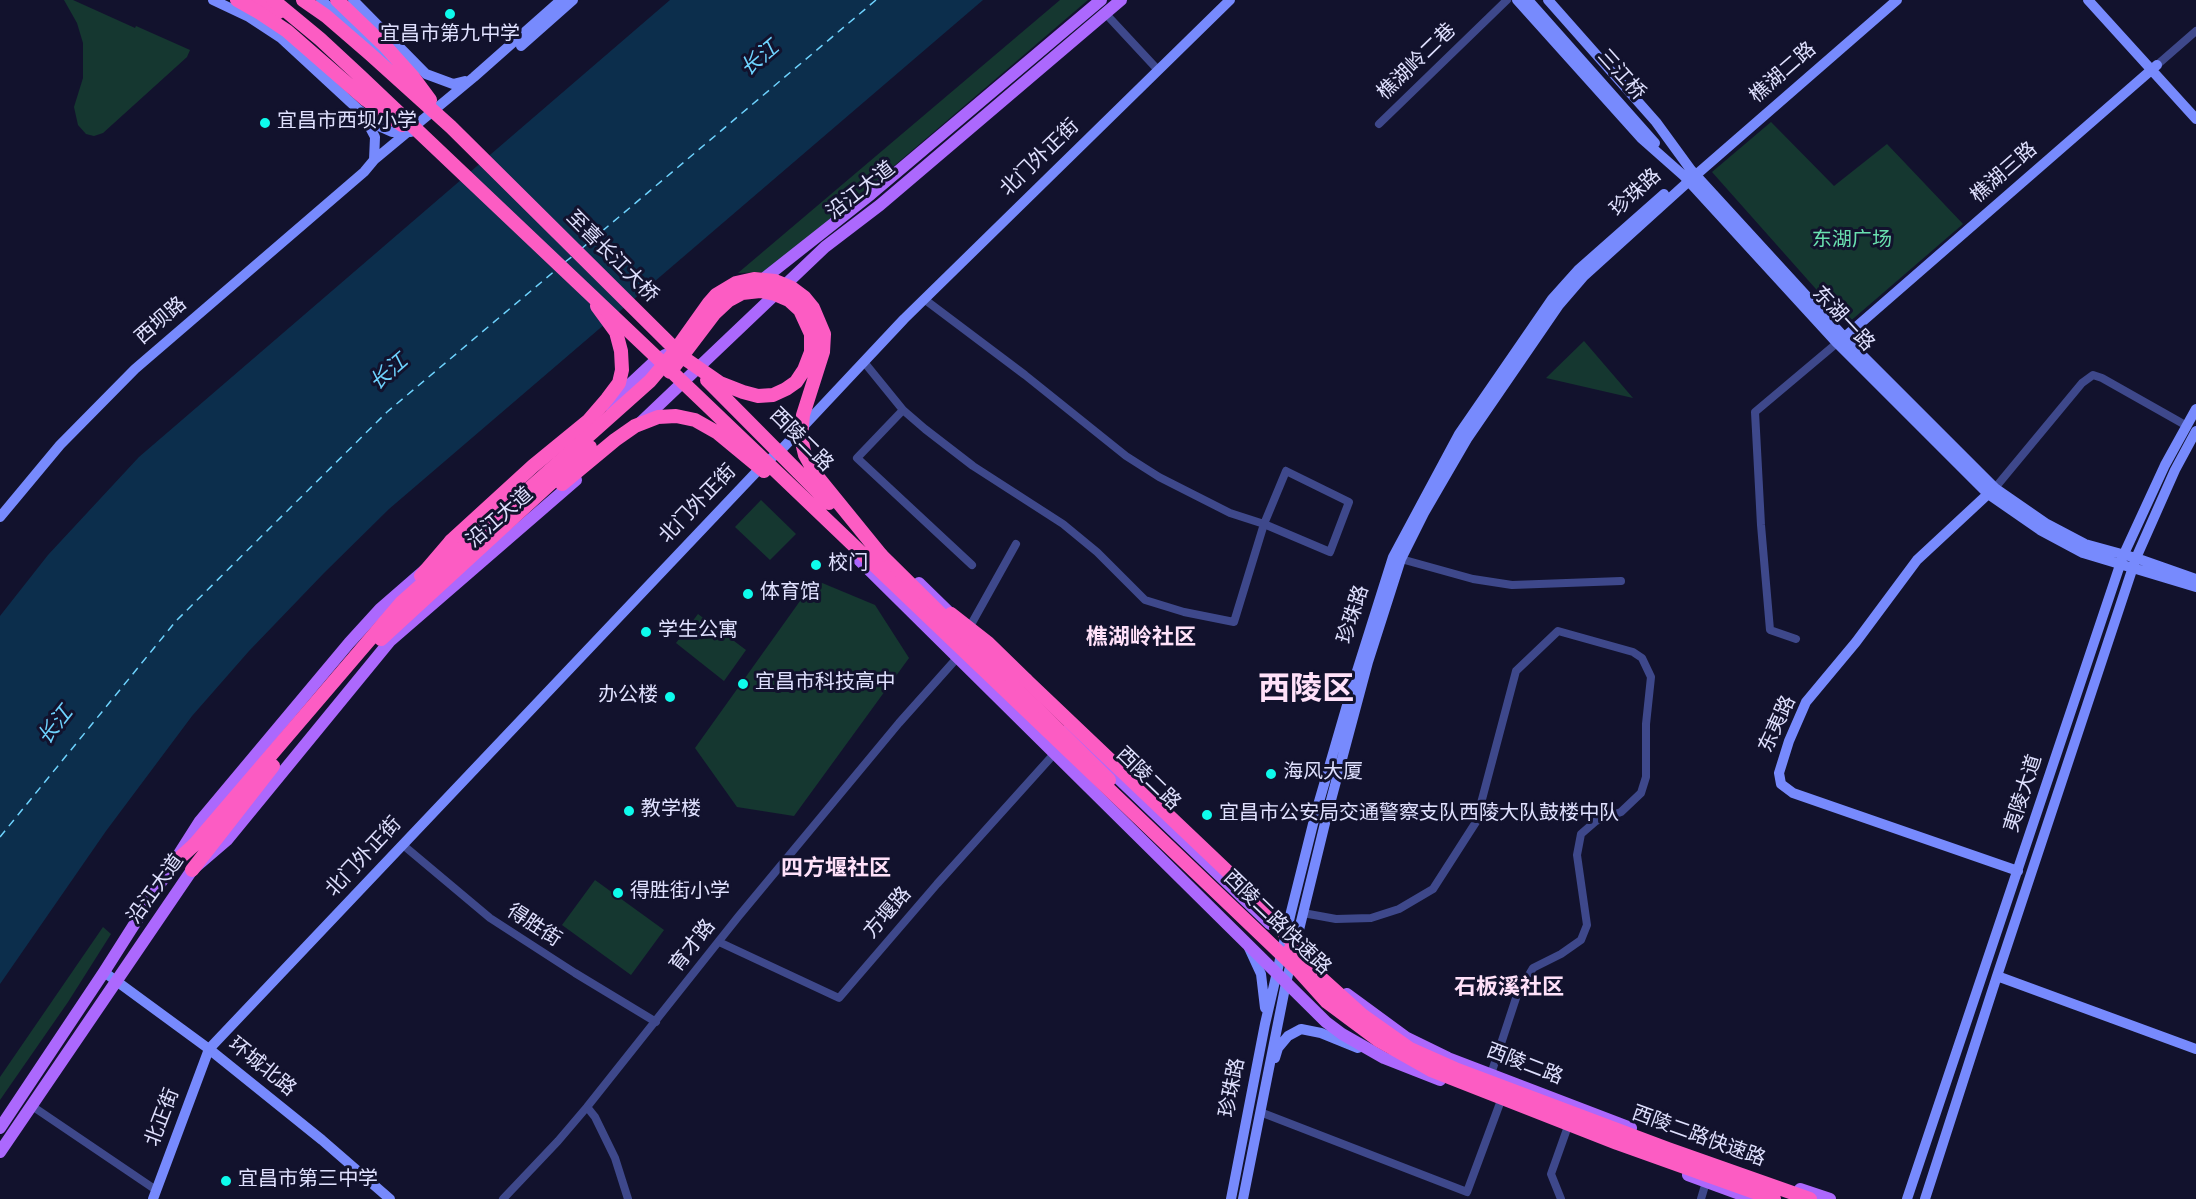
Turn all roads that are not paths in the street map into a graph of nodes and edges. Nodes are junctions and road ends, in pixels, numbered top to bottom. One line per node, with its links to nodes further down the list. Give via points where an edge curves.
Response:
1 (213, 0): 31 (main road, via 249,16 281,38)
2 (237, 0): 36 (highway, bridge, via 287,31 365,99)
3 (256, 0): 22 (highway, 至喜长江大桥)
4 (303, 0): 34 (highway, 至喜长江大桥, bridge)
5 (321, 0): 29 (main road)
6 (337, 0): 34 (highway, bridge, via 406,70)
7 (353, 0): 27 (main road)
8 (561, 0): 28 (main road, 西坝路)
9 (573, 0): 29 (main road, 西坝路)
10 (1101, 0): 43 (main road, 沿江大道)
11 (1120, 0): 23 (main road, 沿江大道)
12 (1230, 0): 26 (main road, 北门外正街)
13 (1507, 0): 33 (street, 樵湖岭二巷)
14 (1517, 0): 39 (main road, via 1641,138)
15 (1528, 0): 39 (main road, 三江桥)
16 (1540, 0): 39 (main road, 三江桥)
17 (1548, 0): 39 (main road, via 1656,122)
18 (1886, 0): 39 (main road, 樵湖二路)
19 (1897, 0): 39 (main road, 樵湖二路)
20 (2088, 0): 25 (main road)
21 (2096, 0): 25 (main road)
22 (276, 6): 35 (main road); 36 (highway, 至喜长江大桥, bridge, via 320,39)
23 (1105, 14): 26 (street); 46 (main road, 沿江大道, via 825,247)
24 (2196, 31): 25 (street, 樵湖三路)
25 (2155, 67): 30 (main road); 32 (main road); 42 (main road, 樵湖三路)
26 (1158, 70): 41 (main road, 北门外正街)
27 (426, 74): 28 (main road, via 453,84); 29 (main road)
28 (474, 77): 29 (main road, 西坝路)
29 (446, 105): 35 (main road, 西坝路)
30 (2196, 110)
31 (361, 115): 35 (main road, via 392,132); 37 (main road, via 375,137)
32 (2196, 119)
33 (1379, 124)
34 (452, 128): 43 (highway, 至喜长江大桥, bridge)
35 (414, 130): 37 (main road, 西坝路); 38 (main road, 西坝路)
36 (434, 146): 40 (highway, 至喜长江大桥, bridge)
37 (374, 160): 38 (main road, 西坝路)
38 (364, 172): 54 (main road, 西坝路, via 135,369 60,445)
39 (1690, 175): 42 (main road); 59 (main road, 珍珠路, via 1559,305 1467,438); 78 (main road, 珍珠路, via 1578,270 1552,299 1459,434 1416,510 1392,557 1360,658 1317,812)
40 (586, 292): 56 (highway, 至喜长江大桥, bridge); 66 (highway, bridge, via 616,332 621,351 619,383 588,421 451,541)
41 (924, 299): 45 (main road, 北门外正街); 55 (street, via 1126,456 1230,513)
42 (1841, 340): 53 (main road); 69 (street, via 1755,412 1770,630)
43 (680, 353): 44 (main road, 沿江大道); 46 (main road, 西陵二路); 58 (highway, 至喜长江大桥, bridge); 66 (highway, bridge, via 720,383 758,396 772,394 786,390 804,370 811,352 811,334 800,310 784,297 754,291 729,300 714,314 675,367 655,388)
44 (654, 362): 47 (main road); 73 (main road, 沿江大道, via 380,609 200,821)
45 (864, 362): 49 (street); 51 (main road, 北门外正街)
46 (700, 368): 47 (main road, 沿江大道); 51 (main road, 西陵二路)
47 (680, 386): 52 (main road); 74 (main road, 沿江大道, via 390,641 227,840)
48 (2196, 409): 50 (main road, 夷陵大道)
49 (903, 410): 55 (street, via 973,466 1063,524 1145,600 1234,622); 62 (street, via 857,458)
50 (2191, 429): 53 (street, via 2093,375 2082,383); 60 (main road, 夷陵大道, via 2165,465); 61 (main road, 夷陵大道)
51 (781, 450): 52 (main road, 北门外正街); 67 (main road, 西陵二路)
52 (763, 465): 70 (main road); 72 (main road, 北门外正街)
53 (1992, 491): 60 (main road, via 2085,544); 75 (main road, 东夷路, via 1917,560 1806,702 1779,773 1781,784 1793,793)
54 (0, 517)
55 (1264, 524): 55 (street, via 1286,471 1349,502 1330,552)
56 (842, 535): 66 (highway, bridge, via 718,433 695,420 658,417 615,440 434,597); 109 (highway, 西陵二路快速路, bridge, via 1327,1002 1378,1040 1431,1070)
57 (1016, 544): 68 (street)
58 (881, 555): 66 (highway, bridge, via 816,475 805,455 801,425 823,352 820,321 807,300 792,288 754,279 730,285 716,295 650,381); 82 (highway, 西陵二路快速路, bridge, via 1153,824)
59 (1401, 559): 64 (street, via 1473,579 1512,585); 76 (main road, 珍珠路, via 1368,662)
60 (2122, 560): 61 (main road); 75 (main road, 夷陵大道)
61 (2135, 563): 63 (main road); 65 (main road); 81 (main road, 夷陵大道)
62 (972, 565)
63 (2196, 579)
64 (1621, 581)
65 (2196, 587)
66 (404, 608): 73 (highway, bridge); 74 (highway, bridge)
67 (948, 611): 68 (highway)
68 (968, 630): 78 (main road, 西陵二路); 82 (highway, bridge, via 988,643 1249,892)
69 (1796, 639)
70 (957, 658): 71 (main road); 77 (street, 育才路)
71 (1054, 754): 77 (street, 方堰路, via 839,998); 79 (main road)
72 (403, 845): 85 (street, 得胜街, via 490,918); 87 (main road, 北门外正街)
73 (174, 863): 80 (main road, 沿江大道)
74 (192, 870): 84 (main road, 沿江大道)
75 (2018, 871): 112 (main road, 夷陵大道)
76 (1303, 913): 78 (main road, 珍珠路); 90 (street, via 1336,919 1371,918 1399,909 1433,889 1476,822 1516,671 1557,631 1642,658 1651,677 1646,777 1641,793 1621,812 1596,821 1581,834 1577,855 1587,925 1581,940 1533,968 1517,995)
77 (719, 942): 85 (street, 育才路)
78 (1290, 943): 83 (main road, 珍珠路); 90 (main road, 西陵二路, via 1344,992 1407,1038)
79 (1248, 945): 83 (main road); 86 (main road, via 1261,974)
80 (104, 972): 84 (main road, 环城北路); 96 (main road, 沿江大道)
81 (1997, 976): 88 (main road); 113 (main road, 夷陵大道)
82 (1320, 978): 110 (highway, 西陵二路快速路, bridge, via 1384,1032 1437,1061)
83 (1281, 979): 86 (main road, 珍珠路); 89 (main road, via 1326,1022); 91 (main road, 珍珠路)
84 (116, 981): 87 (main road, 环城北路); 93 (main road, 沿江大道)
85 (656, 1022): 94 (street, 育才路)
86 (1265, 1024): 104 (main road, 珍珠路)
87 (209, 1049): 100 (main road, 北正街); 101 (main road, 环城北路)
88 (2196, 1049)
89 (1384, 1058): 91 (main road, via 1301,1029 1278,1048); 92 (main road)
90 (1491, 1074): 111 (main road, 西陵二路, via 1713,1160)
91 (1264, 1089): 95 (main road, 珍珠路)
92 (1500, 1103): 95 (street, via 1467,1192); 97 (main road)
93 (32, 1106): 98 (main road, 沿江大道); 100 (street)
94 (587, 1107): 102 (street, 育才路); 103 (street, via 615,1158)
95 (1260, 1112): 105 (main road, 珍珠路)
96 (0, 1128)
97 (1568, 1129): 99 (main road); 106 (street, via 1551,1174)
98 (0, 1152)
99 (1706, 1182): 107 (street); 108 (main road)
100 (154, 1195)
101 (390, 1199)
102 (502, 1199)
103 (628, 1199)
104 (1231, 1199)
105 (1243, 1199)
106 (1561, 1199)
107 (1701, 1199)
108 (1753, 1199)
109 (1774, 1199)
110 (1810, 1199)
111 (1830, 1199)
112 (1907, 1199)
113 (1925, 1199)

